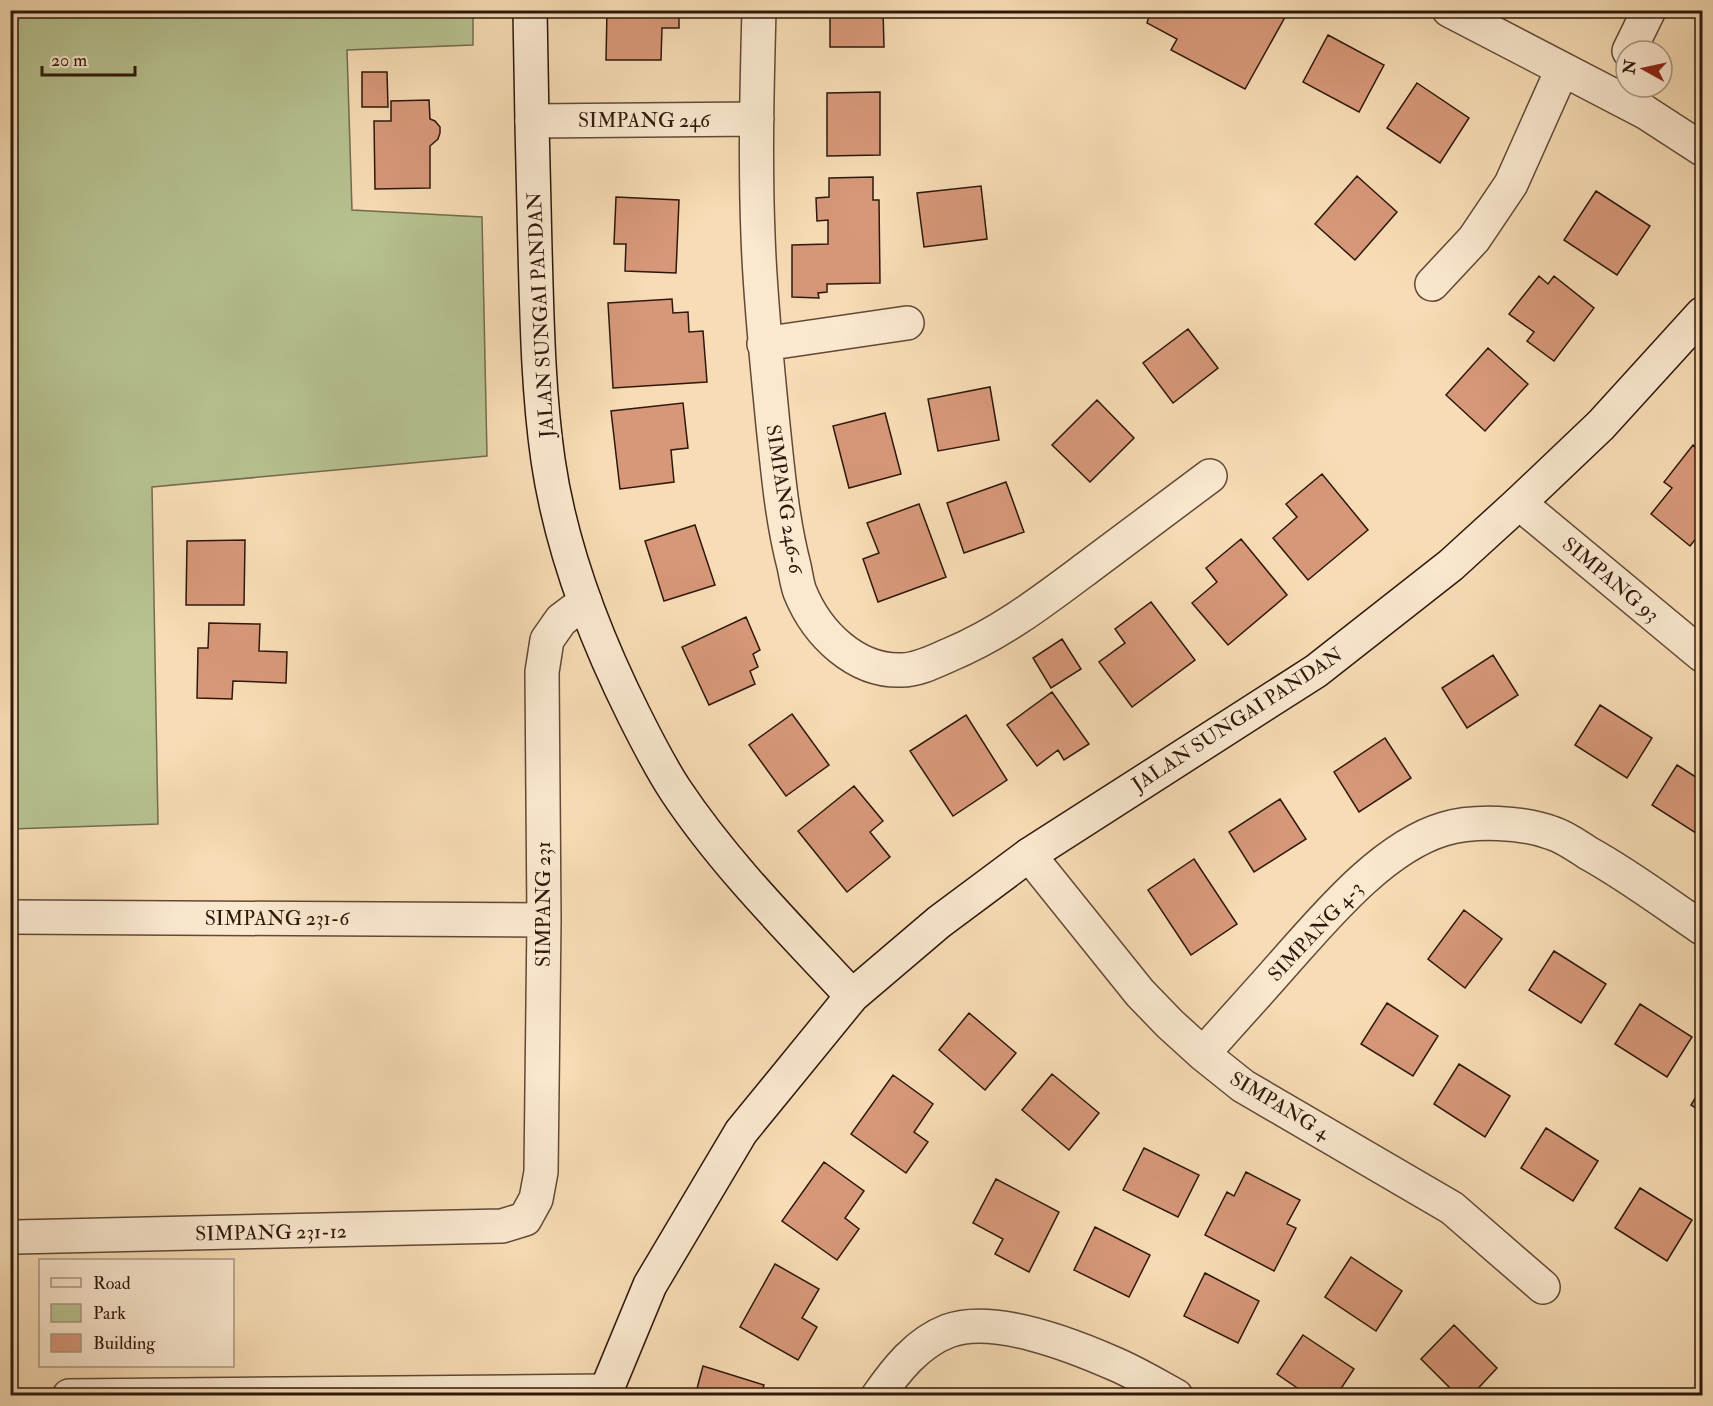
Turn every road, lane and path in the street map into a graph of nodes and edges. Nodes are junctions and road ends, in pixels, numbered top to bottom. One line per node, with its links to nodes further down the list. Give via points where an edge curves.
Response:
1 (530, 10): 10 (street, JALAN SUNGAI PANDAN)
2 (759, 10): 9 (street, SIMPANG 246-6)
3 (1449, 10): 6 (street)
4 (1648, 10): 5 (street)
5 (1635, 39)
6 (1562, 70): 8 (street); 12 (street, via 1510,184 1474,239)
7 (1614, 89): 8 (street)
8 (1612, 94): 11 (street)
9 (757, 119): 10 (street, SIMPANG 246); 15 (street, SIMPANG 246-6)
10 (532, 121): 18 (street, JALAN SUNGAI PANDAN, via 542,408 558,512)
11 (1702, 149)
12 (1432, 284)
13 (1702, 314): 17 (street, JALAN SUNGAI PANDAN, via 1601,425)
14 (907, 322): 15 (street)
15 (764, 344): 16 (street, SIMPANG 246-6, via 780,489 800,592 816,622 835,644 853,658 878,668 904,670 931,663 993,634 1027,613)
16 (1210, 476)
17 (1519, 503): 19 (street, SIMPANG 93); 20 (street, JALAN SUNGAI PANDAN, via 1451,565 1316,672)
18 (585, 602): 22 (street, SIMPANG 231, via 561,620 547,640 542,672); 24 (street, JALAN SUNGAI PANDAN, via 615,677 674,789 722,854)
19 (1702, 655)
20 (1029, 855): 24 (street, JALAN SUNGAI PANDAN, via 939,922); 25 (street, SIMPANG 4, via 1140,993)
21 (10, 917): 22 (street, SIMPANG 231-6)
22 (544, 920): 26 (street, SIMPANG 231, via 541,1172 536,1199)
23 (1702, 928): 25 (street, SIMPANG 4-3, via 1602,860 1553,833 1490,823 1443,829 1393,857 1333,907)
24 (852, 996): 29 (street, JALAN SUNGAI PANDAN, via 741,1132 650,1285)
25 (1203, 1054): 28 (street, SIMPANG 4, via 1251,1091 1452,1208)
26 (525, 1219): 27 (street, SIMPANG 231-12, via 502,1226)
27 (16, 1237)
28 (1543, 1287)
29 (604, 1393): 30 (street)
30 (69, 1395)
31 (878, 1395): 32 (street, via 910,1355 948,1331 966,1326 1010,1330 1062,1343 1117,1364)
32 (1176, 1395)

